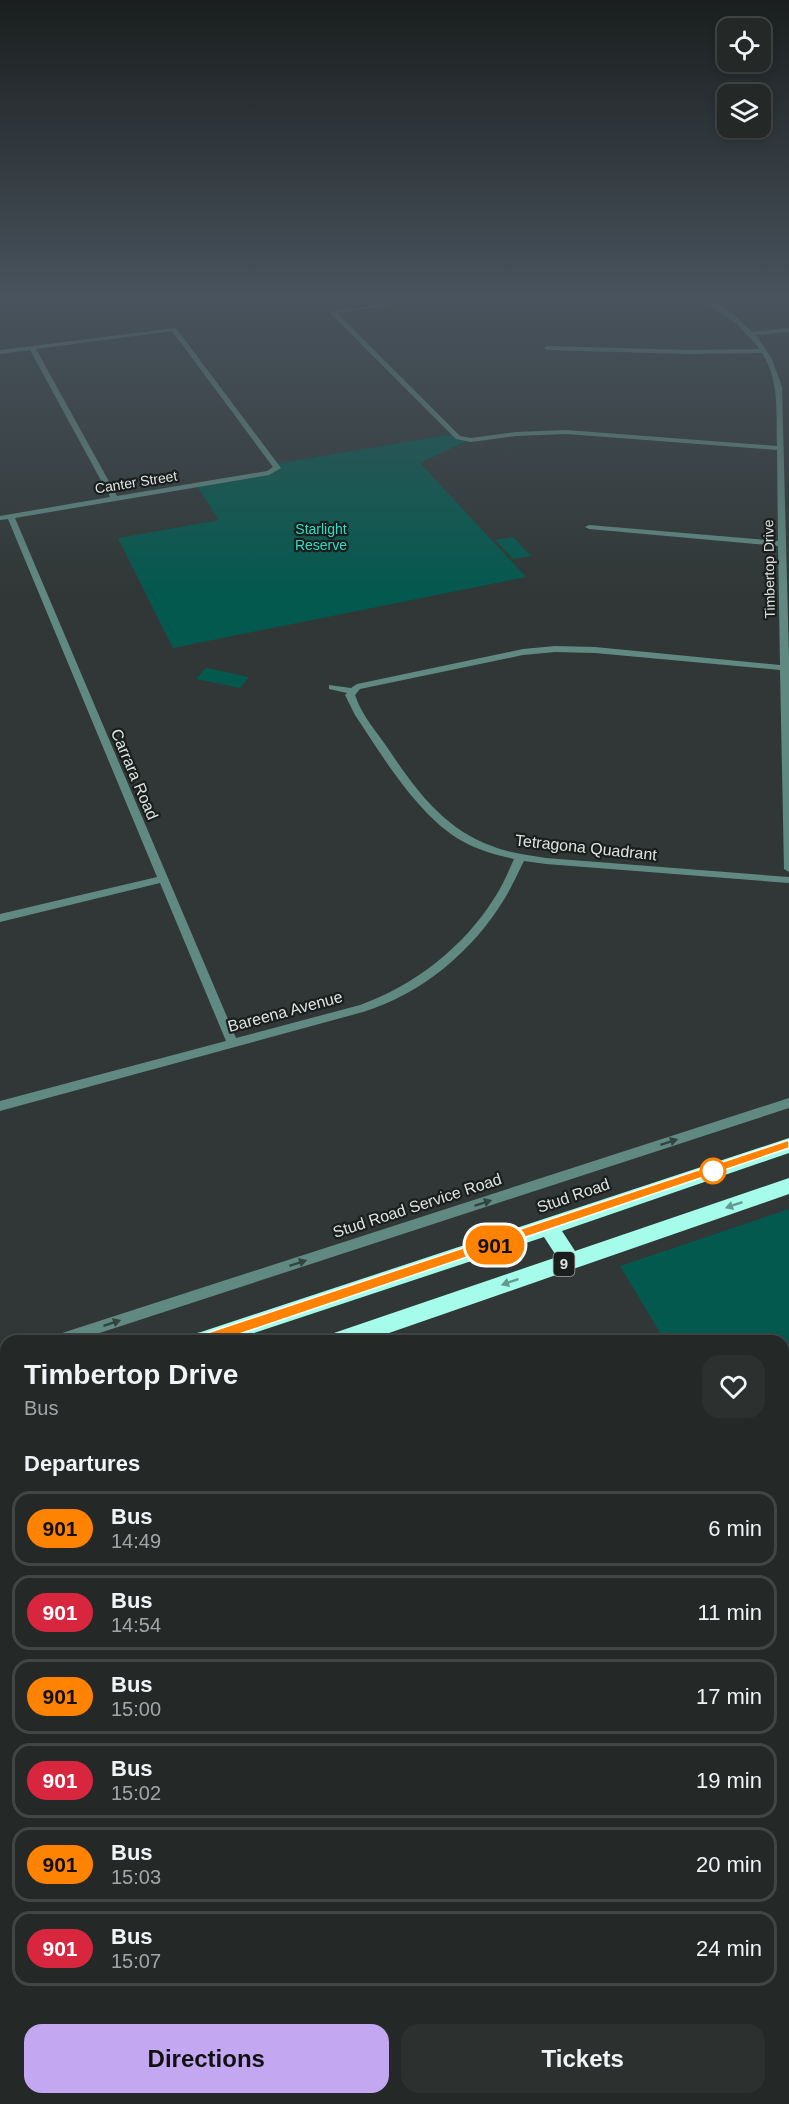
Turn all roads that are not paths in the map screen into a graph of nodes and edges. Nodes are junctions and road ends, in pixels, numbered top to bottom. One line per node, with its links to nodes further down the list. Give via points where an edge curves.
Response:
1 (59, 397): 6 (street)
2 (225, 397): 6 (street, Canter Street, via 275,464 275,471)
3 (415, 397): 5 (street, via 462,439 567,432)
4 (778, 397): 5 (street, Timbertop Drive)
5 (780, 448): 10 (street, Timbertop Drive)
6 (115, 499): 7 (street, Canter Street)
7 (11, 517): 8 (street, Canter Street); 16 (street, Carrara Road)
8 (0, 518)
9 (589, 527): 10 (street)
10 (782, 544): 11 (street, Timbertop Drive)
11 (784, 668): 13 (street, via 555,649); 15 (street, Timbertop Drive)
12 (332, 687): 13 (street)
13 (352, 691): 14 (street, Tetragona Quadrant, via 352,700 420,803 433,816 464,838)
14 (520, 858): 17 (street, Tetragona Quadrant); 19 (street, Bareena Avenue, via 500,898 481,924 418,983 371,1005)
15 (789, 869)
16 (163, 879): 18 (street); 19 (street, Carrara Road)
17 (789, 880)
18 (0, 918)
19 (232, 1042): 21 (street, Bareena Avenue)
20 (789, 1103): 26 (street, Stud Road Service Road, one-way to 20)
21 (0, 1106)
22 (789, 1145): 24 (highway, Stud Road)
23 (789, 1186): 25 (highway, 9, one-way to 25)
24 (549, 1227): 25 (highway); 27 (highway, Stud Road)
25 (570, 1262): 28 (highway, 9, one-way to 28)
26 (75, 1335)
27 (219, 1335)
28 (357, 1335)

